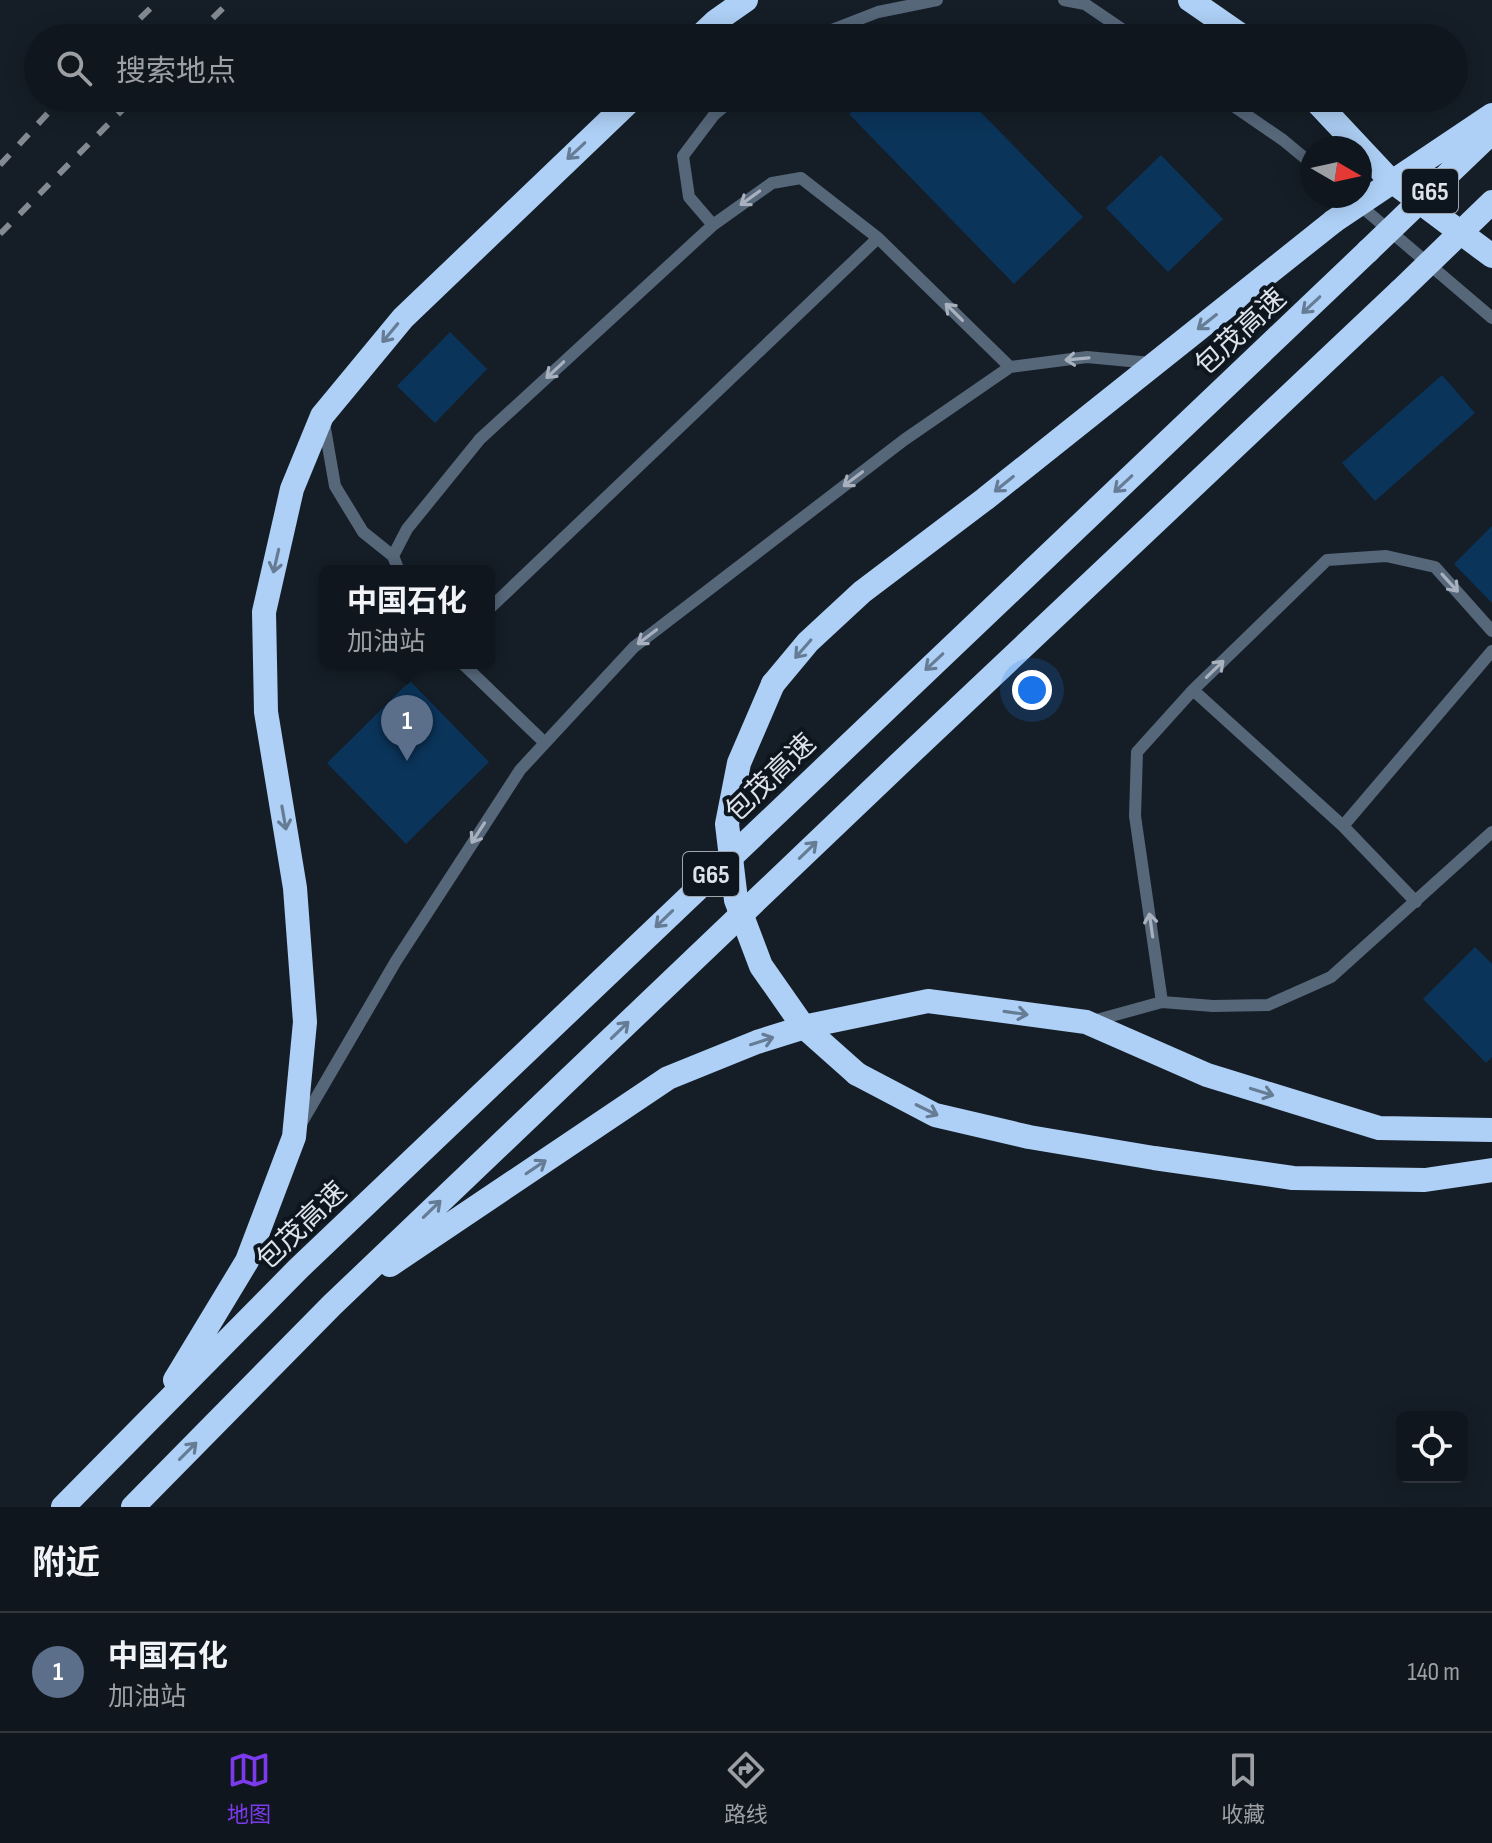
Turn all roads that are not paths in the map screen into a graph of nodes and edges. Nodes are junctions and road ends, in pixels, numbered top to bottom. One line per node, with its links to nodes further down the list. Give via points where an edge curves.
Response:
1 (746, 0): 5 (highway)
2 (937, 0): 6 (lane)
3 (1064, 0): 7 (lane, via 1085,4)
4 (1190, 0): 8 (highway)
5 (713, 24)
6 (847, 24)
7 (1114, 24)
8 (1225, 24)
9 (618, 112): 24 (highway, one-way to 24, via 403,318)
10 (718, 112): 18 (lane, via 683,156 689,197)
11 (1242, 112): 15 (lane)
12 (1326, 112): 20 (highway, via 1389,179)
13 (1492, 115): 22 (highway, one-way to 22, bridge, via 1334,221)
14 (1492, 132): 42 (highway, 包茂高速 / G65, one-way to 42, bridge, via 321,1247)
15 (1300, 154)
16 (1492, 202): 41 (highway, G65, one-way to 16, bridge)
17 (1363, 208): 21 (lane)
18 (713, 225): 19 (lane, one-way to 18, via 801,178 772,183); 25 (lane, one-way to 25, via 480,439 407,529)
19 (878, 238): 23 (lane, one-way to 19); 27 (lane)
20 (1492, 256)
21 (1492, 318)
22 (1154, 363): 23 (lane, one-way to 23, via 1087,357); 40 (highway, one-way to 40, bridge, via 862,592 808,642 773,684 739,763 727,824 736,900 761,966 803,1026 857,1074 935,1115 1029,1137 1293,1178 1425,1180)
23 (1010, 367): 32 (lane, one-way to 32, via 904,440 634,647)
24 (322, 416): 25 (lane, via 335,486 363,532); 39 (highway, one-way to 39, via 292,489 264,612 266,712 295,888 305,1022)
25 (393, 556): 26 (lane)
26 (397, 565)
27 (495, 603)
28 (1492, 631): 31 (lane, one-way to 28, via 1327,560 1386,556 1435,567)
29 (1492, 651): 33 (lane)
30 (468, 669): 32 (lane)
31 (1193, 690): 33 (lane); 36 (lane, one-way to 31, via 1135,816 1137,752)
32 (545, 743): 39 (lane, one-way to 39, via 520,770 396,961)
33 (1343, 826): 35 (lane)
34 (1492, 832): 35 (lane)
35 (1416, 902): 36 (lane, via 1331,977 1268,1005)
36 (1162, 1002): 37 (lane)
37 (1086, 1022): 38 (highway, one-way to 38, via 1207,1075 1379,1128); 41 (highway, one-way to 37, via 668,1078 757,1042 928,1001)
38 (1492, 1130)
39 (294, 1137): 42 (highway, via 247,1261)
40 (1492, 1170)
41 (332, 1305): 44 (highway, G65, one-way to 41)
42 (154, 1415): 43 (highway, 包茂高速 / G65)
43 (63, 1507)
44 (133, 1507)

